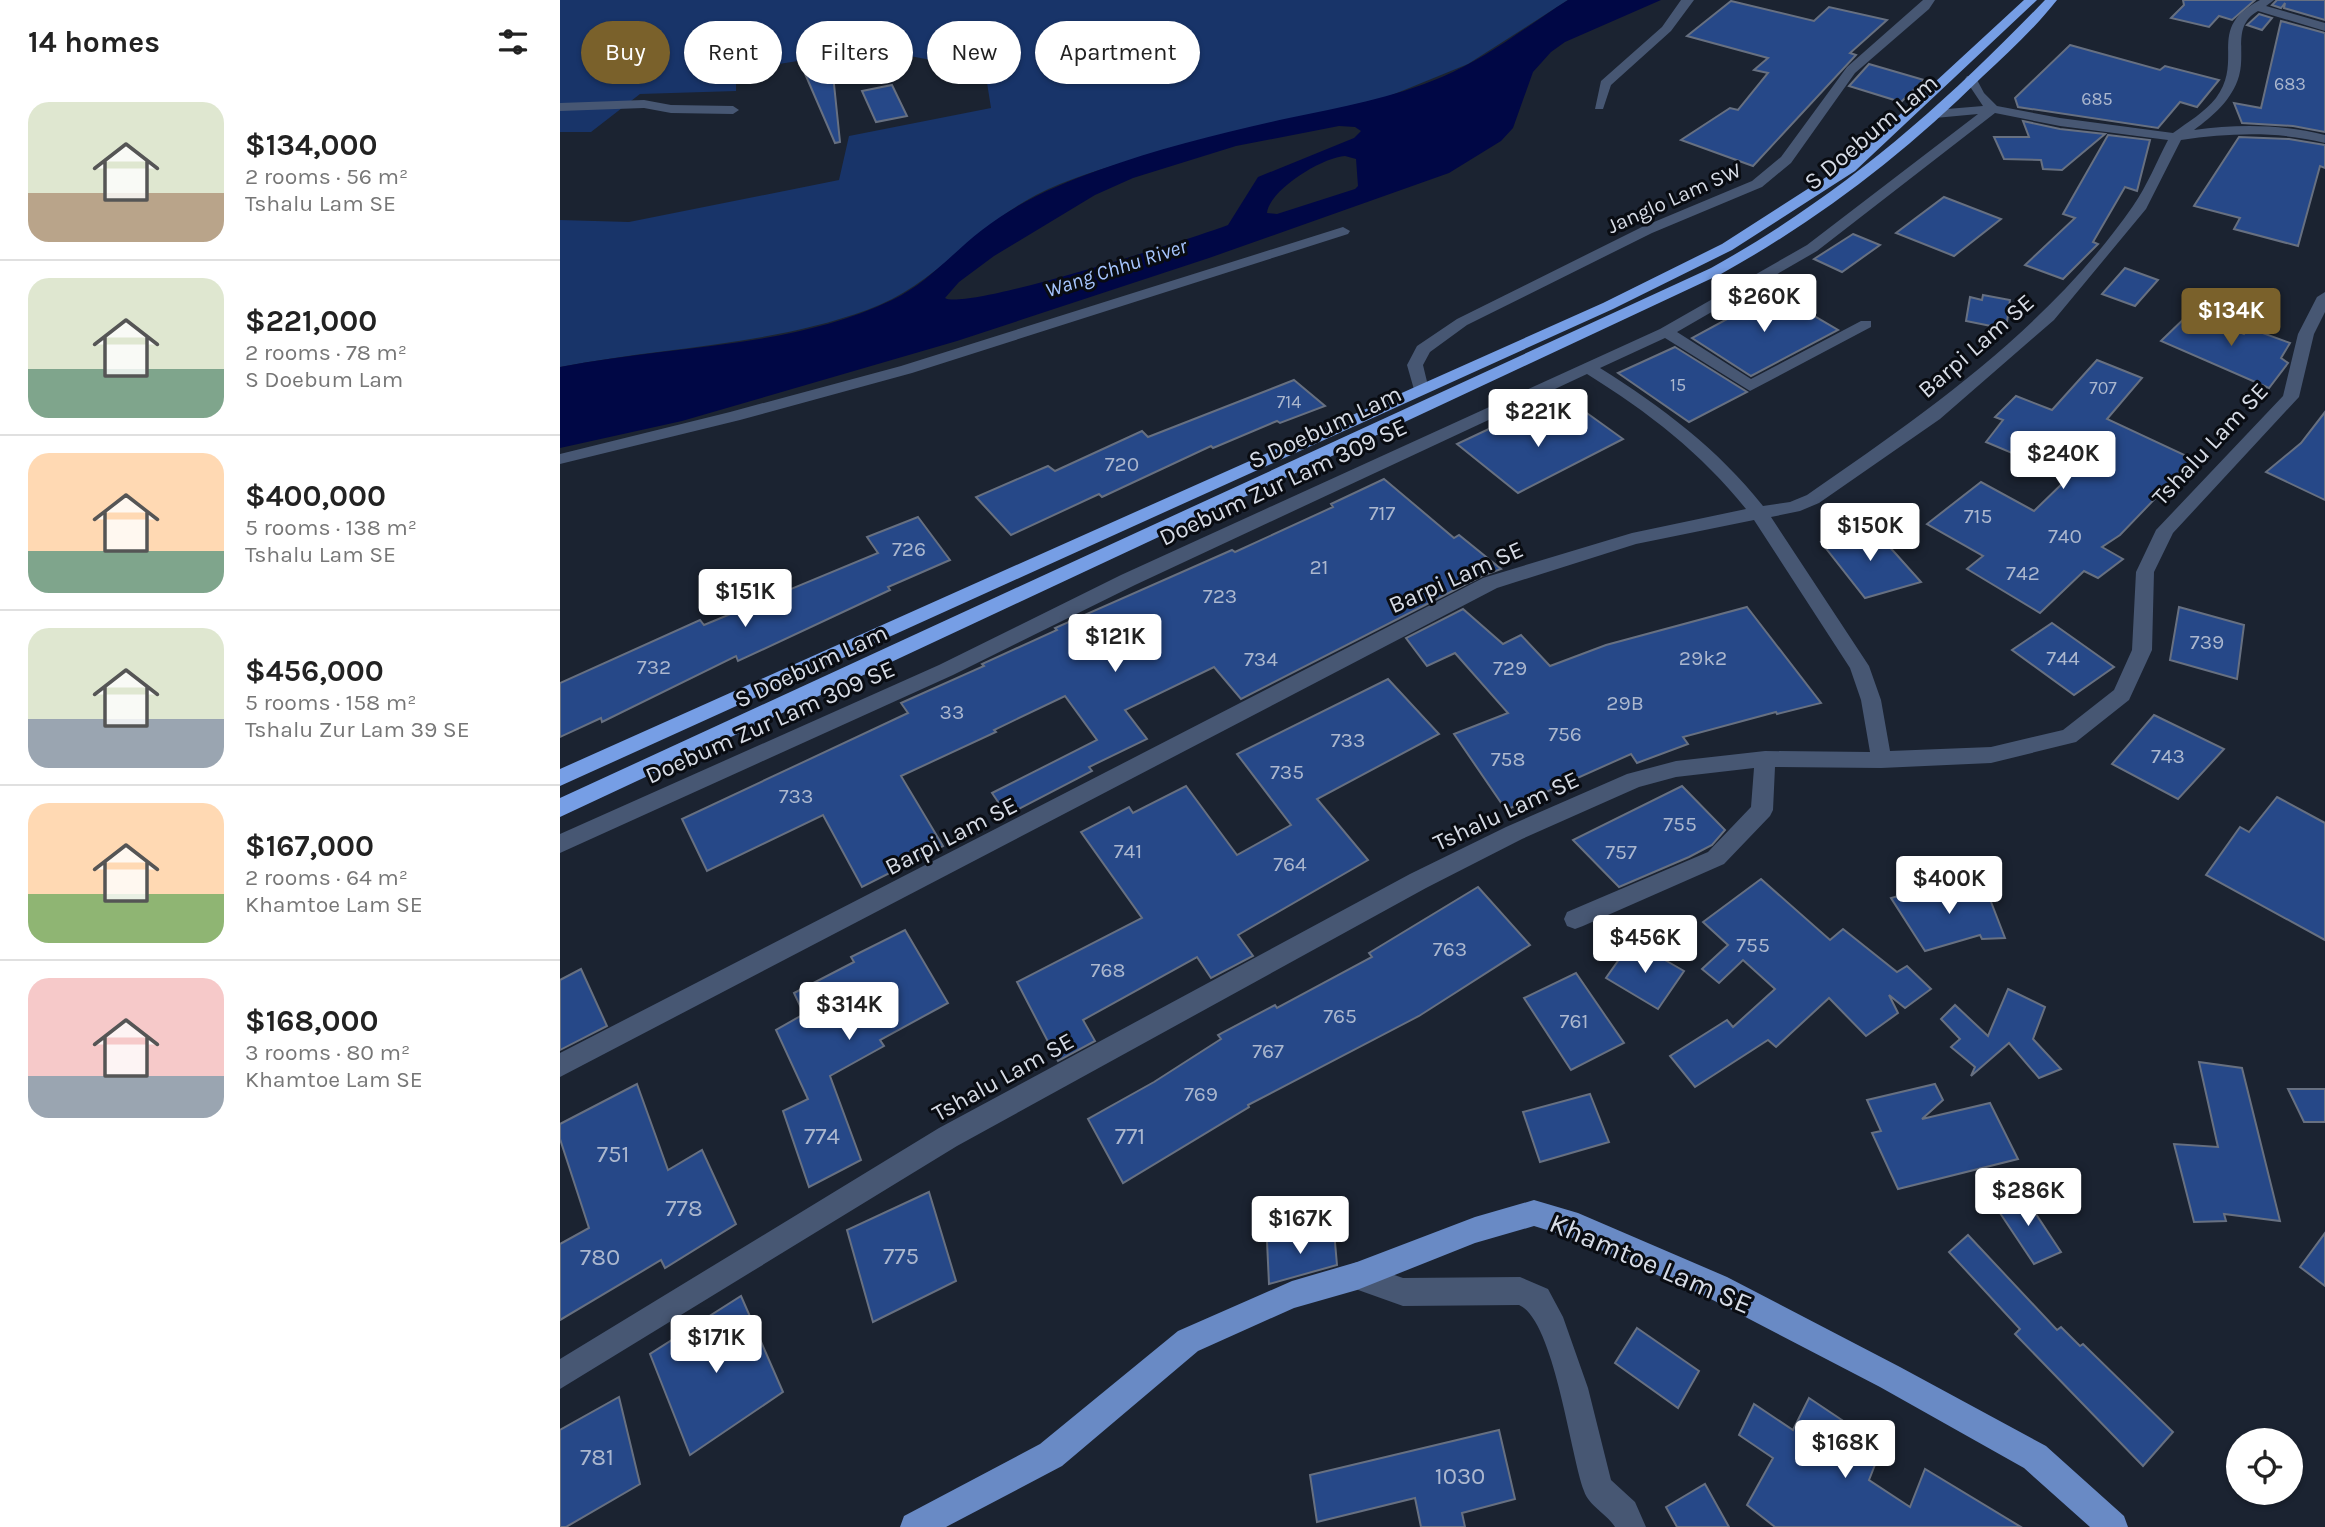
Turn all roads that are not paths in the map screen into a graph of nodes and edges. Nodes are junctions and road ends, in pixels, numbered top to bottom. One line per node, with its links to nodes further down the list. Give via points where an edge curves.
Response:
1 (1688, 0): 9 (street, via 1667,29 1605,84)
2 (1928, 0): 21 (street, Janglo Lam SW, via 1851,70 1786,160 1757,184 1647,230 1462,322 1423,349 1415,365)
3 (2031, 0): 21 (highway, S Doebum Lam, via 1880,142 1802,200 1715,253)
4 (2051, 0): 8 (highway, S Doebum Lam)
5 (2268, 0): 6 (street, Barpi Lam SE)
6 (2255, 6): 7 (street); 14 (street, Barpi Lam SE, via 2236,26 2233,75 2221,99)
7 (2325, 27)
8 (1971, 79): 11 (street); 13 (highway, S Doebum Lam)
9 (1599, 106)
10 (560, 107): 12 (street, via 643,104)
11 (1993, 109): 13 (street); 14 (street); 19 (street, Doebum Zur Lam 309 SE, via 1812,248)
12 (733, 110)
13 (1935, 114): 27 (highway, S Doebum Lam, via 1832,200 1694,283)
14 (2176, 136): 15 (street, via 2230,129 2302,133); 23 (street, Barpi Lam SE, via 2141,206 2049,317 1934,415 1813,499)
15 (2325, 139)
16 (1343, 231): 22 (street, via 738,418)
17 (2325, 297): 25 (street, Tshalu Lam SE, via 2306,334 2291,397 2165,530 2145,572 2142,650 2122,695 2069,736 1991,755)
18 (1866, 324): 19 (street, via 1749,386)
19 (1666, 332): 20 (street, Doebum Zur Lam 309 SE)
20 (1590, 369): 23 (street, via 1645,402 1714,461); 28 (street, Doebum Zur Lam 309 SE, via 1128,580 946,670)
21 (1421, 390): 26 (highway, S Doebum Lam)
22 (560, 459)
23 (1760, 515): 25 (street, via 1859,666 1869,687); 30 (street, Barpi Lam SE, via 1692,524 1632,539 1490,583)
24 (1765, 760): 25 (street, Tshalu Lam SE); 29 (street, via 1762,810 1716,858); 32 (street, Tshalu Lam SE, via 1676,768 1634,780 1418,881 948,1137)
25 (1881, 760)
26 (560, 778)
27 (560, 808)
28 (560, 844)
29 (1574, 919)
30 (560, 1066)
31 (1357, 1276): 33 (main road, Khamtoe Lam SE, via 1292,1295 1188,1341 1051,1455); 34 (street, via 1403,1292 1520,1291 1538,1299 1570,1376 1598,1489 1624,1513); 35 (main road, Khamtoe Lam SE, via 1475,1230 1534,1213 1578,1226 1717,1287 2035,1457)
32 (560, 1375)
33 (915, 1527)
34 (1631, 1527)
35 (2113, 1527)

